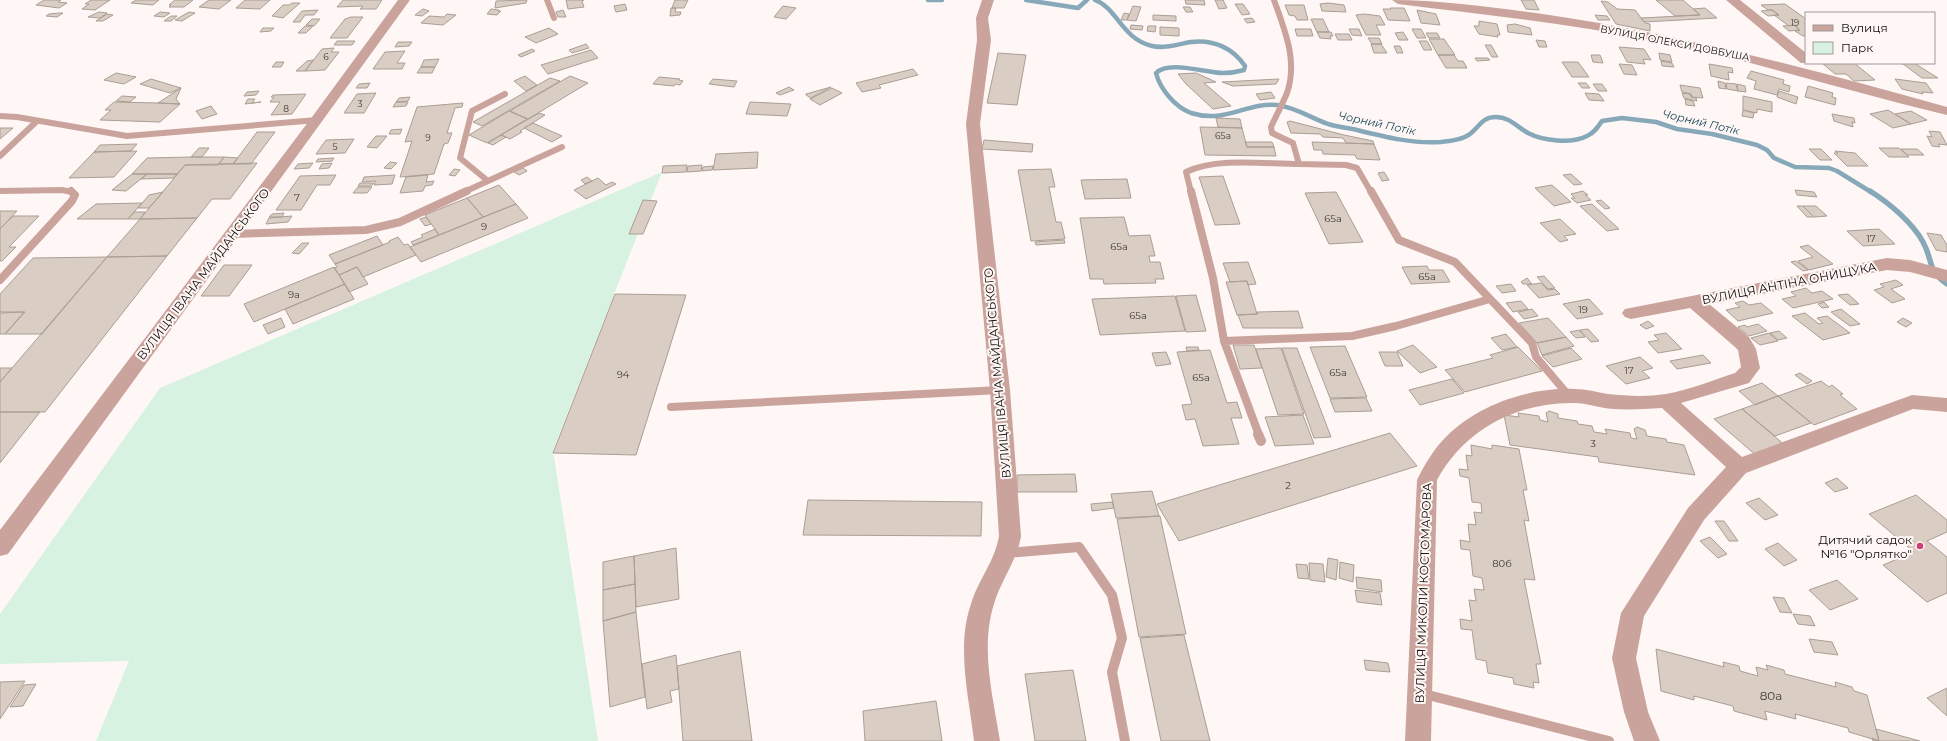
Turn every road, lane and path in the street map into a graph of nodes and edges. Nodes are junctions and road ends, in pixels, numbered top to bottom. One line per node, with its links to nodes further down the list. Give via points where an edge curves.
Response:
1 (404, 0): 15 (street, ВУЛИЦЯ ІВАНА МАЙДАНСЬКОГО)
2 (547, 0): 7 (lane)
3 (988, 0): 29 (street, ВУЛИЦЯ ІВАНА МАЙДАНСЬКОГО, via 982,18 984,40 973,124)
4 (1274, 0): 19 (lane, via 1287,34 1292,58 1291,81 1270,130 1272,134 1293,143)
5 (1398, 0): 8 (street, ВУЛИЦЯ ОЛЕКСИ ДОВБУША, via 1561,21 1660,38)
6 (1732, 0): 8 (street)
7 (554, 18)
8 (1764, 47): 9 (street); 11 (street, ВУЛИЦЯ ОЛЕКСИ ДОВБУША)
9 (1805, 60)
10 (1810, 64): 11 (street)
11 (1830, 79): 13 (street, ВУЛИЦЯ ОЛЕКСИ ДОВБУША)
12 (505, 94): 20 (lane, via 472,110 460,158)
13 (1947, 111)
14 (0, 116): 16 (lane)
15 (318, 120): 16 (lane, via 127,136); 22 (street, ВУЛИЦЯ ІВАНА МАЙДАНСЬКОГО)
16 (37, 121): 18 (lane)
17 (562, 147): 20 (lane)
18 (0, 156)
19 (1299, 164): 25 (lane, via 1346,165 1357,168 1399,240 1453,261); 28 (lane, via 1236,164 1194,168 1186,172 1214,278)
20 (488, 181): 22 (lane, via 400,222 366,230)
21 (0, 191): 24 (lane, via 62,190 71,191 75,195)
22 (234, 234): 36 (street, ВУЛИЦЯ ІВАНА МАЙДАНСЬКОГО)
23 (1939, 274): 26 (street, ВУЛИЦЯ АНТІНА ОНИЩУКА, via 1910,266 1887,264)
24 (0, 280)
25 (1490, 299): 28 (lane, via 1352,336); 30 (lane, via 1532,343 1536,357)
26 (1695, 302): 27 (street, ВУЛИЦЯ АНТІНА ОНИЩУКА); 31 (street, ВУЛИЦЯ МИКОЛИ КОСТОМАРОВА, via 1742,342 1751,368 1742,378)
27 (1630, 313)
28 (1224, 341): 34 (lane)
29 (1000, 390): 33 (lane); 37 (street, ВУЛИЦЯ ІВАНА МАЙДАНСЬКОГО, via 1010,536)
30 (1569, 396): 31 (street, ВУЛИЦЯ МИКОЛИ КОСТОМАРОВА, via 1619,402); 38 (street, ВУЛИЦЯ МИКОЛИ КОСТОМАРОВА, via 1537,400 1496,412 1458,436 1433,465 1426,480 1425,494)
31 (1666, 402): 35 (street)
32 (1947, 405): 35 (street, via 1912,402)
33 (671, 407)
34 (1261, 441)
35 (1739, 467): 43 (street, via 1696,514 1633,613 1624,658 1636,712)
36 (0, 548)
37 (1007, 553): 39 (street, ВУЛИЦЯ ІВАНА МАЙДАНСЬКОГО, via 989,585 977,628); 40 (lane, via 1079,547 1112,595 1122,638 1112,672)
38 (1419, 693): 41 (street, ВУЛИЦЯ МИКОЛИ КОСТОМАРОВА); 42 (lane)
39 (987, 741)
40 (1125, 741)
41 (1418, 741)
42 (1609, 741)
43 (1647, 741)

